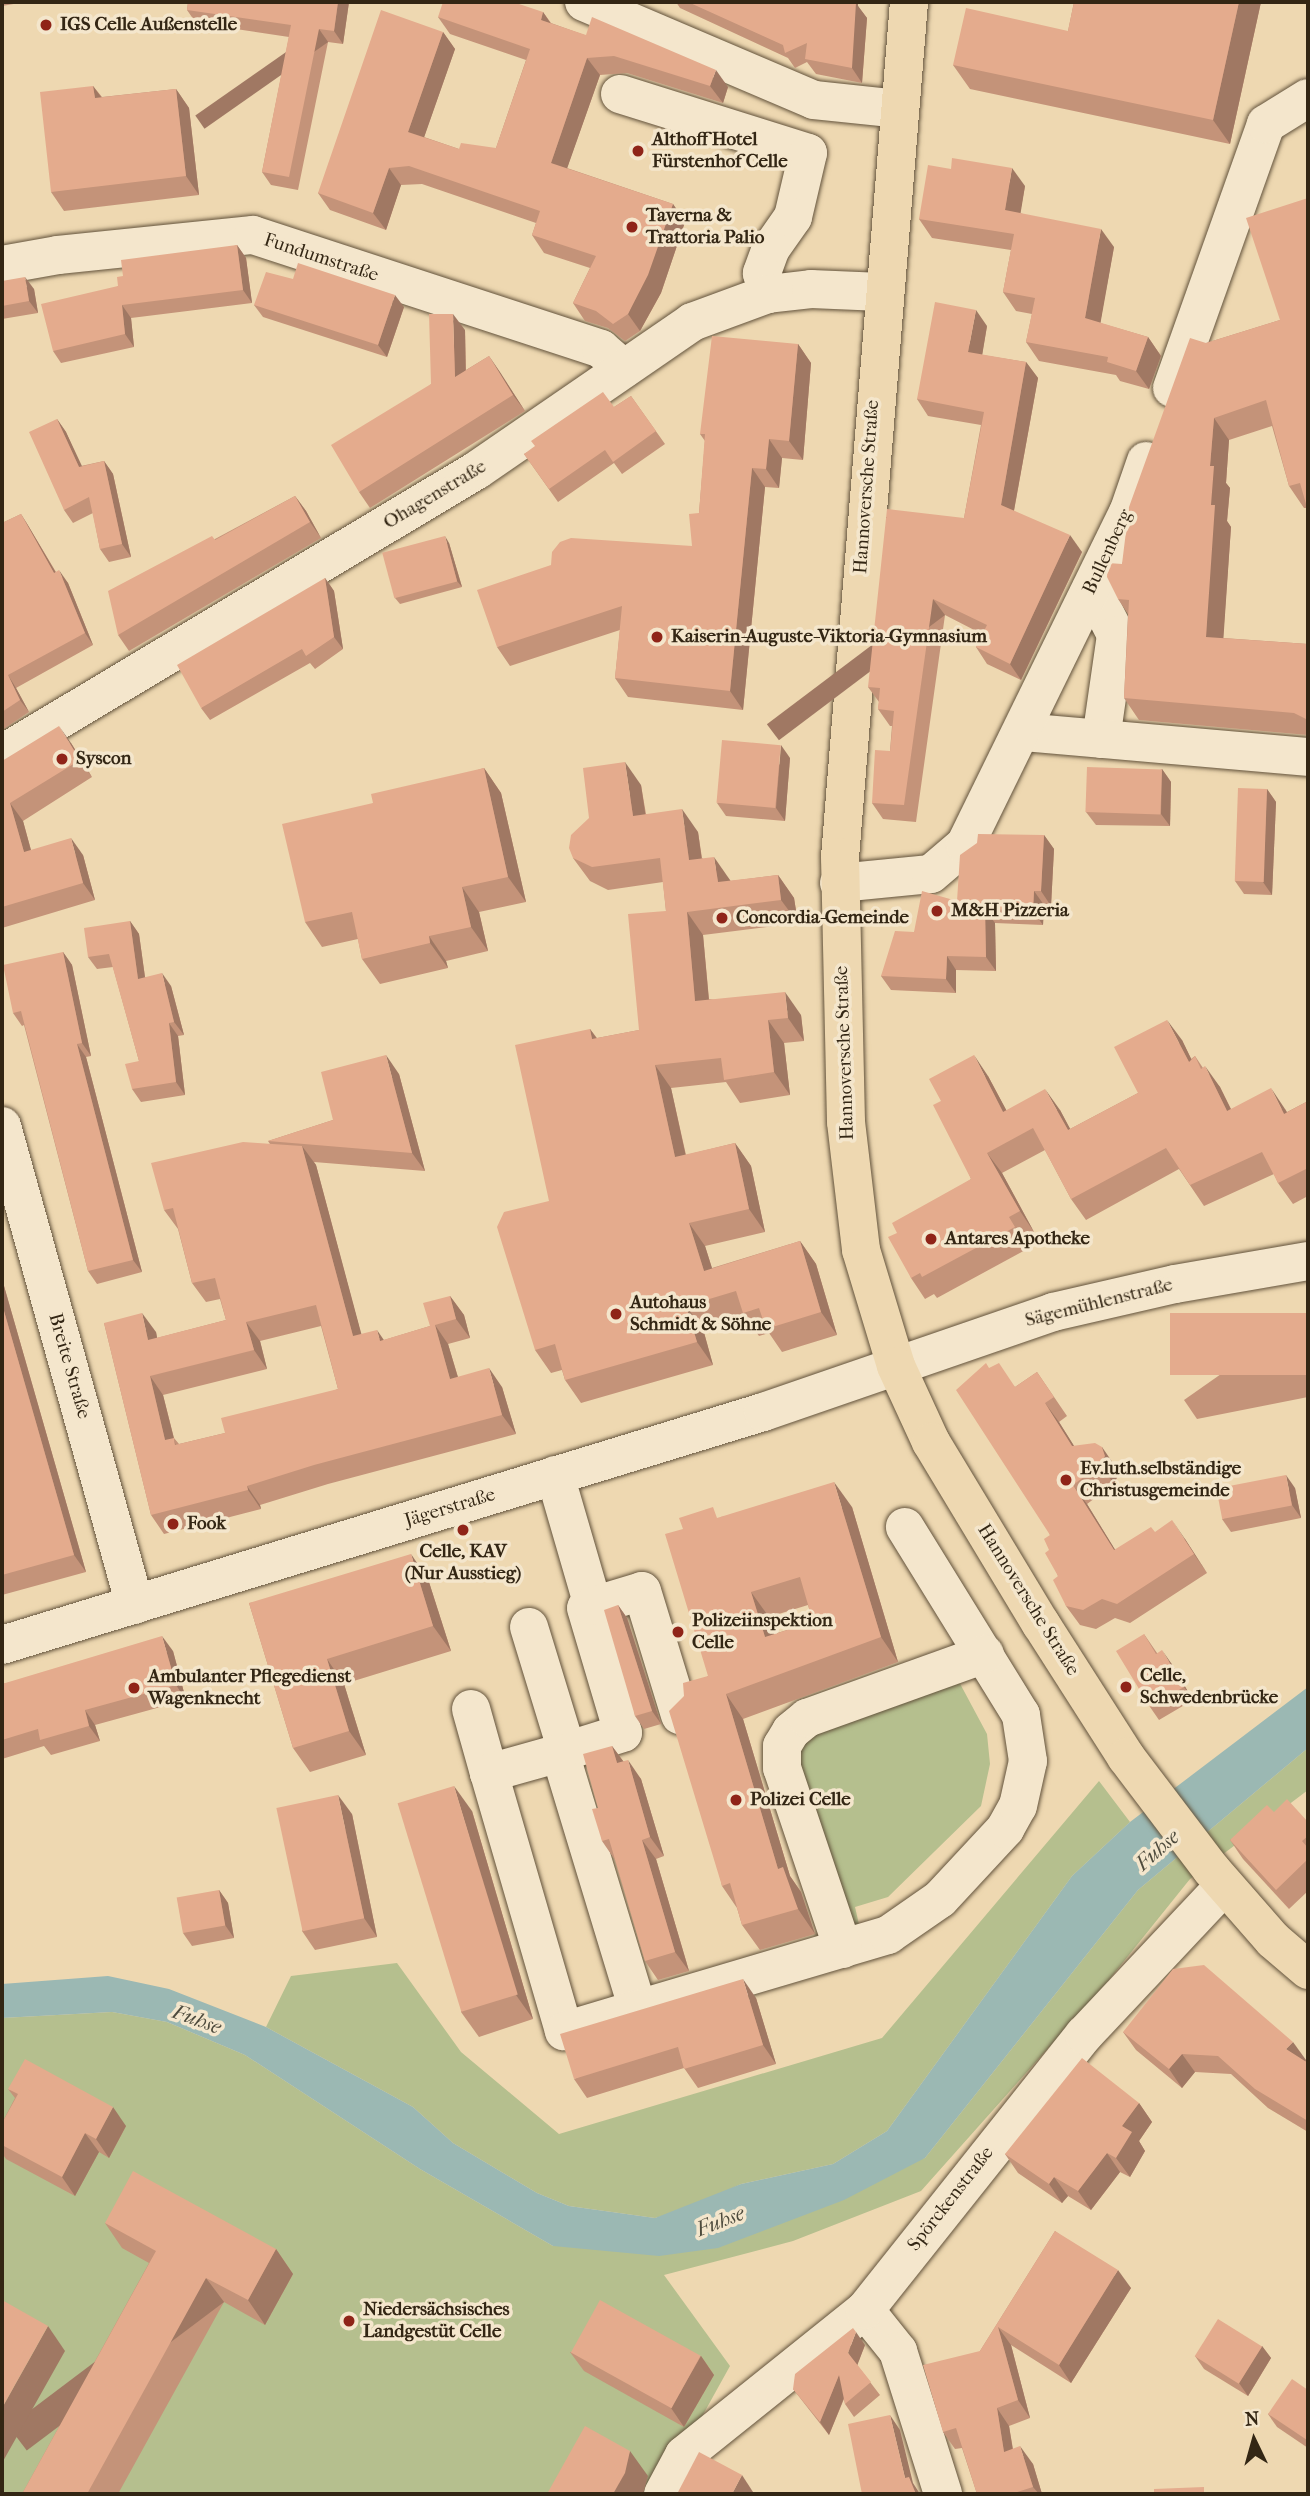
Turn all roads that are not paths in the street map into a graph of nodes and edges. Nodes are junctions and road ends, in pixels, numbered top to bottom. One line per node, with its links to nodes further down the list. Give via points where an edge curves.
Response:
1 (584, 2): 5 (street, via 814,100)
2 (909, 2): 5 (main road, Hannoversche Straße)
3 (620, 94): 8 (street, via 808,153 793,217 771,248 762,273)
4 (1308, 98): 10 (street, Bullenberg, via 1266,124 1128,513)
5 (899, 108): 7 (main road, Hannoversche Straße)
6 (2, 265): 9 (street, Fundumstraße, via 253,235 601,349)
7 (882, 292): 8 (street, Ohagenstraße, via 810,289); 15 (main road, Hannoversche Straße)
8 (768, 294): 9 (street, Ohagenstraße, via 692,321)
9 (624, 369): 13 (street, Ohagenstraße, via 477,470)
10 (1091, 588): 11 (street, Bullenberg); 12 (street, via 1116,635)
11 (1023, 732): 12 (street); 15 (street, Bullenberg, via 965,845 931,874)
12 (1101, 739): 14 (street)
13 (2, 754)
14 (1308, 757)
15 (839, 883): 18 (main road, Hannoversche Straße, via 844,1070 855,1217 860,1250)
16 (2, 1126): 21 (street, Breite Straße)
17 (1308, 1261): 18 (street, Sägemühlenstraße, via 1097,1300)
18 (896, 1366): 19 (street, Jägerstraße); 30 (main road, Hannoversche Straße, via 931,1442 1062,1658)
19 (555, 1475): 21 (street, Jägerstraße); 22 (street)
20 (905, 1527): 25 (street)
21 (135, 1605): 24 (street, Jägerstraße)
22 (593, 1606): 27 (street, via 642,1591); 28 (street, via 586,1608 624,1733)
23 (529, 1627): 28 (street)
24 (2, 1645)
25 (985, 1654): 31 (street, via 1021,1715 1027,1738 1026,1782 1018,1806 1005,1829 940,1899 888,1936); 31 (street, via 807,1718 782,1746 782,1769)
26 (471, 1709): 29 (street)
27 (680, 1715)
28 (563, 1752): 29 (street); 33 (street)
29 (489, 1773): 33 (street, via 564,2031)
30 (1218, 1878): 32 (main road, Hannoversche Straße, via 1273,1940); 34 (street, Spörckenstraße, via 1084,2035)
31 (843, 1949): 33 (street)
32 (1308, 1970)
33 (638, 2009)
34 (865, 2310): 35 (street, Spörckenstraße, via 684,2455); 36 (street, via 898,2351)
35 (663, 2494)
36 (943, 2494)

